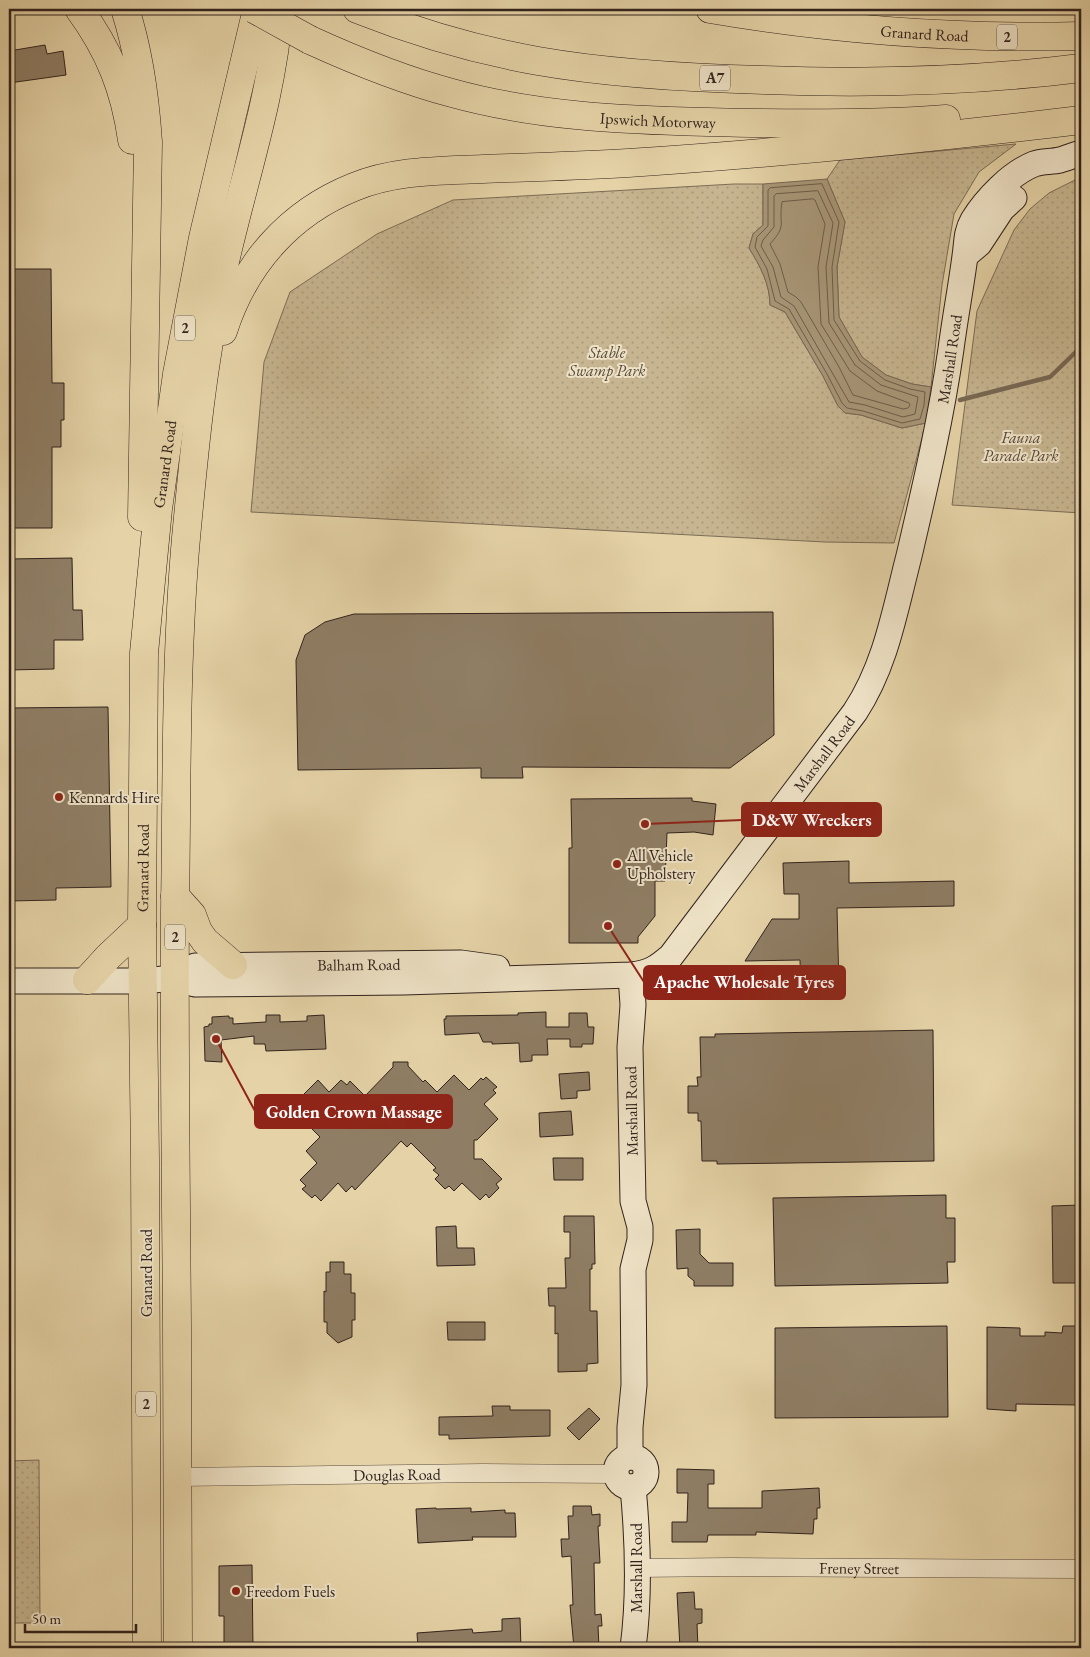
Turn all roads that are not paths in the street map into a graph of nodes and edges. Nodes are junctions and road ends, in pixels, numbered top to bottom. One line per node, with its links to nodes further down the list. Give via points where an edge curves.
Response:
1 (79, 9): 13 (highway, via 116,72 130,127 136,185)
2 (124, 9): 13 (highway, via 140,72 148,142)
3 (255, 9): 9 (highway, Ipswich Motorway, bridge, via 310,40 404,79 452,94 599,118 730,123 894,122); 14 (highway, Granard Road / 2, via 203,238 177,374 158,509)
4 (279, 9): 12 (highway, Granard Road / 2, via 260,128 212,319)
5 (357, 9): 8 (highway, A7, via 421,32 500,53 556,64 637,73 864,82 984,77)
6 (710, 9): 7 (highway, Granard Road / 2, via 867,29 991,37)
7 (1081, 36)
8 (1081, 68)
9 (1081, 108)
10 (1081, 120): 12 (highway, via 760,153 406,173 355,186 298,218 267,247 252,268 228,315)
11 (1070, 157): 18 (street, Marshall Road, via 1028,185 1002,209 979,244 966,255 924,494 884,655 867,694 671,956 650,972)
12 (198, 428): 15 (highway, Granard Road / 2, via 186,542 180,650)
13 (143, 438): 14 (highway)
14 (144, 654): 16 (highway, Granard Road / 2)
15 (176, 896): 17 (highway, via 192,915 205,942); 20 (highway, Granard Road / 2)
16 (142, 925): 21 (highway, via 108,956); 22 (highway, Granard Road / 2)
17 (233, 965): 19 (street, Balham Road, via 461,963); 20 (street, Balham Road, via 195,966)
18 (631, 975): 19 (street, Balham Road); 24 (street, Marshall Road, via 632,1201 623,1235 626,1256 633,1269 634,1384)
19 (543, 977): 20 (street, Balham Road, via 195,984)
20 (174, 978): 22 (street, Balham Road); 25 (highway, Granard Road / 2)
21 (88, 980): 22 (street, Balham Road); 23 (street, Balham Road)
22 (143, 981): 28 (highway, Granard Road / 2)
23 (9, 982)
24 (627, 1472): 25 (street, Douglas Road); 26 (street, Marshall Road, via 636,1520)
25 (177, 1477): 29 (highway, Granard Road / 2)
26 (637, 1568): 27 (street, Freney Street); 30 (street, Marshall Road)
27 (1081, 1569)
28 (147, 1648)
29 (178, 1648)
30 (633, 1648)

